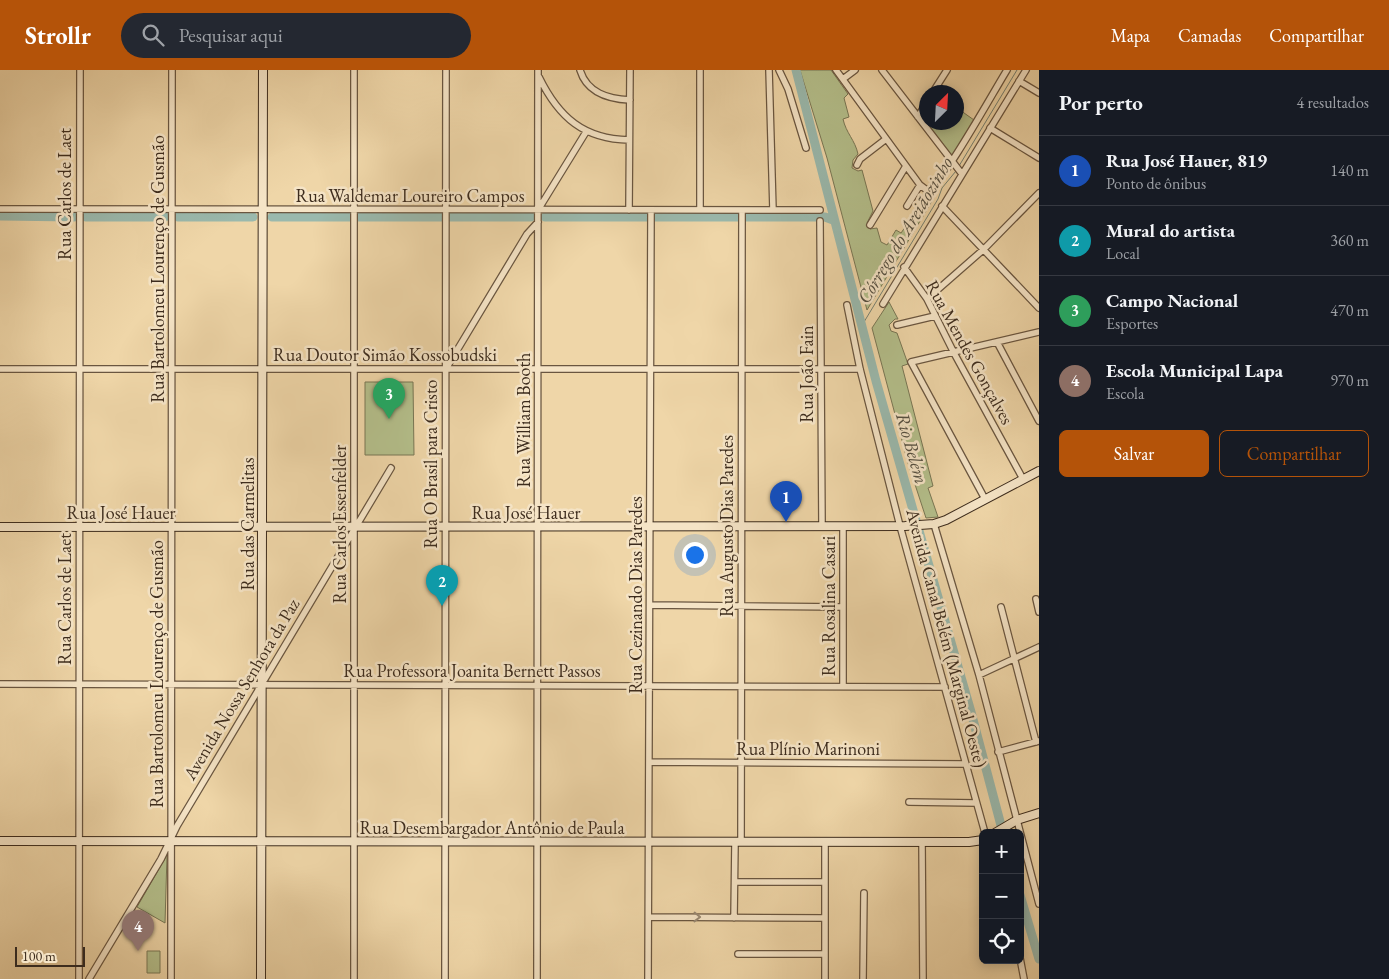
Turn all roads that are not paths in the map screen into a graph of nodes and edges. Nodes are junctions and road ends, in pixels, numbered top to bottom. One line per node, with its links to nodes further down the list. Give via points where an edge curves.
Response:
1 (80, 70): 41 (street, Rua Carlos de Laet)
2 (172, 70): 42 (street, Rua Bartolomeu Lourenço de Gusmão)
3 (263, 70): 43 (main road, Rua das Carmelitas)
4 (354, 70): 44 (street, Rua Carlos Essenfelder)
5 (446, 70): 52 (street, Rua O Brasil para Cristo)
6 (580, 70): 24 (street, via 586,82 597,92 610,98)
7 (630, 70): 24 (street)
8 (700, 70): 47 (street)
9 (769, 70): 18 (street)
10 (778, 70): 20 (street)
11 (836, 70): 19 (street)
12 (855, 70): 19 (street)
13 (882, 70): 25 (street)
14 (947, 70): 22 (street)
15 (1007, 70): 32 (street)
16 (1026, 70): 21 (street)
17 (538, 72): 27 (street, via 546,91 563,114); 45 (street, Rua William Booth)
18 (770, 78): 20 (street); 48 (street)
19 (843, 79): 28 (street)
20 (783, 80): 30 (street)
21 (1019, 81): 23 (street); 26 (street)
22 (937, 85)
23 (1039, 93)
24 (630, 100): 29 (street)
25 (918, 117): 32 (street)
26 (990, 128): 31 (street); 35 (street)
27 (586, 132): 29 (street, via 608,139); 45 (street)
28 (886, 139): 33 (street); 34 (street)
29 (630, 140): 46 (street)
30 (806, 148)
31 (1039, 158)
32 (952, 161): 35 (street); 36 (street, via 934,187 928,191)
33 (857, 165)
34 (906, 166): 36 (street); 55 (street)
35 (962, 174): 39 (street)
36 (920, 185): 38 (street)
37 (1039, 194): 56 (street)
38 (907, 206)
39 (942, 206): 56 (street); 57 (street)
40 (0, 209): 41 (street, Rua Waldemar Loureiro Campos)
41 (79, 210): 42 (street, Rua Waldemar Loureiro Campos); 77 (street, Rua Carlos de Laet)
42 (172, 210): 43 (street, Rua Waldemar Loureiro Campos); 67 (street, Rua Bartolomeu Lourenço de Gusmão)
43 (263, 210): 44 (street, Rua Waldemar Loureiro Campos); 68 (main road, Rua das Carmelitas)
44 (354, 210): 52 (street, Rua Waldemar Loureiro Campos); 69 (street, Rua Carlos Essenfelder)
45 (538, 210): 46 (street, Rua Waldemar Loureiro Campos); 52 (street, Rua Waldemar Loureiro Campos); 54 (street, Rua William Booth)
46 (629, 210): 50 (street, Rua Waldemar Loureiro Campos)
47 (700, 210): 50 (street, Rua Waldemar Loureiro Campos); 51 (street, Rua Waldemar Loureiro Campos)
48 (772, 210): 49 (street, Rua Waldemar Loureiro Campos); 51 (street, Rua Waldemar Loureiro Campos)
49 (820, 210)
50 (651, 212): 72 (street, Rua Cezinando Dias Paredes)
51 (742, 212): 73 (street, Rua Augusto Dias Paredes)
52 (445, 215): 70 (street, Rua O Brasil para Cristo)
53 (820, 221): 74 (street, Rua João Fain)
54 (538, 222): 70 (street, via 527,234); 71 (street, Rua William Booth)
55 (870, 225)
56 (984, 249): 58 (street); 61 (street)
57 (904, 267): 58 (street, Rua Mendes Gonçalves); 59 (street)
58 (927, 299): 62 (street, Rua Mendes Gonçalves)
59 (883, 304)
60 (847, 305): 75 (street, Avenida Canal Belém (Marginal Oeste))
61 (1039, 308)
62 (934, 316): 63 (street); 66 (street, Rua Mendes Gonçalves)
63 (897, 325)
64 (1038, 334): 65 (street)
65 (997, 342): 66 (street); 78 (street)
66 (954, 353): 81 (street, Rua Mendes Gonçalves); 82 (street, via 911,362)
67 (172, 369): 68 (street, Rua Doutor Simão Kossobudski); 77 (street, Rua Doutor Simão Kossobudski); 95 (street, Rua Bartolomeu Lourenço de Gusmão)
68 (263, 369): 69 (street, Rua Doutor Simão Kossobudski); 86 (main road, Rua das Carmelitas)
69 (354, 369): 70 (street, Rua Doutor Simão Kossobudski); 87 (street, Rua Carlos Essenfelder)
70 (445, 369): 71 (street, Rua Doutor Simão Kossobudski); 88 (street, Rua O Brasil para Cristo)
71 (538, 369): 72 (street, Rua Doutor Simão Kossobudski); 89 (street, Rua William Booth)
72 (650, 369): 73 (street, Rua Doutor Simão Kossobudski); 90 (street, Rua Cezinando Dias Paredes)
73 (742, 369): 74 (street, Rua Doutor Simão Kossobudski); 91 (street, Rua Augusto Dias Paredes)
74 (821, 369): 75 (street, Rua Doutor Simão Kossobudski); 92 (street, Rua João Fain)
75 (860, 369): 94 (street, Avenida Canal Belém (Marginal Oeste))
76 (0, 370): 77 (street, Rua Doutor Simão Kossobudski)
77 (79, 370): 85 (street, Rua Carlos de Laet)
78 (1039, 421)
79 (391, 468): 87 (street, Avenida Nossa Senhora da Paz)
80 (1039, 470): 81 (main road, Rua José Hauer)
81 (1023, 479): 82 (main road, Rua José Hauer)
82 (985, 499): 83 (main road, Rua José Hauer)
83 (932, 524): 94 (main road, Rua José Hauer); 104 (street)
84 (0, 526): 85 (main road, Rua José Hauer)
85 (79, 526): 95 (main road, Rua José Hauer); 106 (street, Rua Carlos de Laet)
86 (262, 526): 87 (main road, Rua José Hauer); 95 (main road, Rua José Hauer); 108 (main road, Rua das Carmelitas)
87 (354, 526): 88 (main road, Rua José Hauer); 108 (street, Avenida Nossa Senhora da Paz); 109 (street, Rua Carlos Essenfelder)
88 (445, 526): 89 (main road, Rua José Hauer); 110 (street, Rua O Brasil para Cristo)
89 (538, 526): 90 (main road, Rua José Hauer); 111 (street, Rua William Booth)
90 (650, 526): 91 (main road, Rua José Hauer); 97 (street, Rua Cezinando Dias Paredes)
91 (741, 526): 92 (main road, Rua José Hauer); 98 (street, Rua Augusto Dias Paredes)
92 (822, 526): 93 (main road, Rua José Hauer)
93 (843, 526): 94 (main road, Rua José Hauer); 99 (street, Rua Rosalina Casari)
94 (903, 526): 115 (street, Avenida Canal Belém (Marginal Oeste))
95 (171, 527): 107 (street, Rua Bartolomeu Lourenço de Gusmão)
96 (1036, 599): 101 (street)
97 (650, 605): 98 (street); 112 (street, Rua Cezinando Dias Paredes)
98 (741, 606): 99 (street); 113 (street, Rua Augusto Dias Paredes)
99 (843, 607): 114 (street, Rua Rosalina Casari)
100 (1001, 607): 103 (street)
101 (1039, 612)
102 (1039, 647): 103 (street)
103 (1014, 658): 104 (street); 116 (street)
104 (979, 674): 117 (street)
105 (0, 684): 106 (street, Rua Professora Joanita Bernett Passos)
106 (79, 684): 107 (street, Rua Professora Joanita Bernett Passos); 128 (street, Rua Carlos de Laet)
107 (171, 684): 108 (street, Rua Professora Joanita Bernett Passos); 129 (street, Rua Bartolomeu Lourenço de Gusmão)
108 (262, 684): 109 (street, Rua Professora Joanita Bernett Passos); 129 (street, Avenida Nossa Senhora da Paz); 130 (main road, Rua das Carmelitas)
109 (354, 685): 110 (street, Rua Professora Joanita Bernett Passos); 131 (street, Rua Carlos Essenfelder)
110 (445, 685): 111 (street, Rua Professora Joanita Bernett Passos); 134 (street, Rua O Brasil para Cristo)
111 (538, 685): 112 (street, Rua Professora Joanita Bernett Passos); 135 (street, Rua William Booth)
112 (650, 686): 113 (street, Rua Professora Joanita Bernett Passos); 118 (street, Rua Cezinando Dias Paredes)
113 (741, 686): 114 (street, Rua Professora Joanita Bernett Passos); 119 (street, Rua Augusto Dias Paredes)
114 (843, 686): 115 (street, Rua Professora Joanita Bernett Passos)
115 (945, 687): 120 (street, Avenida Canal Belém (Marginal Oeste))
116 (1038, 741): 117 (street)
117 (998, 752): 124 (street)
118 (649, 762): 119 (street, Rua Plínio Marinoni); 136 (street, Rua Cezinando Dias Paredes)
119 (741, 762): 120 (street, Rua Plínio Marinoni); 137 (street, Rua Augusto Dias Paredes)
120 (966, 764): 122 (street, Avenida Canal Belém (Marginal Oeste))
121 (908, 802): 122 (street)
122 (976, 803): 125 (street, Avenida Canal Belém (Marginal Oeste))
123 (1039, 813): 124 (main road)
124 (1015, 821): 126 (main road); 141 (street)
125 (983, 829)
126 (1002, 829)
127 (0, 841): 128 (main road, Rua Desembargador Antônio de Paula)
128 (79, 841): 129 (main road, Rua Desembargador Antônio de Paula); 150 (street, Rua Carlos de Laet)
129 (171, 841): 130 (main road, Rua Desembargador Antônio de Paula); 151 (street, Avenida Nossa Senhora da Paz); 152 (street, Rua Bartolomeu Lourenço de Gusmão)
130 (262, 841): 131 (main road, Rua Desembargador Antônio de Paula); 153 (main road, Rua das Carmelitas)
131 (354, 841): 134 (main road, Rua Desembargador Antônio de Paula); 154 (street, Rua Carlos Essenfelder)
132 (825, 841): 137 (main road, Rua Desembargador Antônio de Paula); 138 (main road, Rua Desembargador Antônio de Paula); 140 (street)
133 (979, 841): 138 (main road, Rua Desembargador Antônio de Paula)
134 (445, 842): 135 (main road, Rua Desembargador Antônio de Paula); 155 (street, Rua O Brasil para Cristo)
135 (537, 842): 136 (main road, Rua Desembargador Antônio de Paula); 156 (street, Rua William Booth)
136 (649, 842): 137 (main road, Rua Desembargador Antônio de Paula); 144 (street, Rua Cezinando Dias Paredes)
137 (738, 842): 139 (street, Rua Augusto Dias Paredes)
138 (922, 842): 160 (street)
139 (735, 882): 140 (street); 145 (street, Rua Augusto Dias Paredes)
140 (825, 882): 146 (street)
141 (1037, 886): 143 (street)
142 (864, 893): 159 (street)
143 (1039, 904)
144 (649, 917): 145 (street, one-way to 145); 157 (street, Rua Cezinando Dias Paredes)
145 (734, 918): 146 (street)
146 (825, 918): 148 (street)
147 (738, 954): 148 (street)
148 (825, 954): 158 (street)
149 (1021, 964): 161 (street)
150 (79, 979)
151 (89, 979)
152 (171, 979)
153 (262, 979)
154 (354, 979)
155 (445, 979)
156 (537, 979)
157 (648, 979)
158 (825, 979)
159 (863, 979)
160 (923, 979)
161 (1024, 979)

